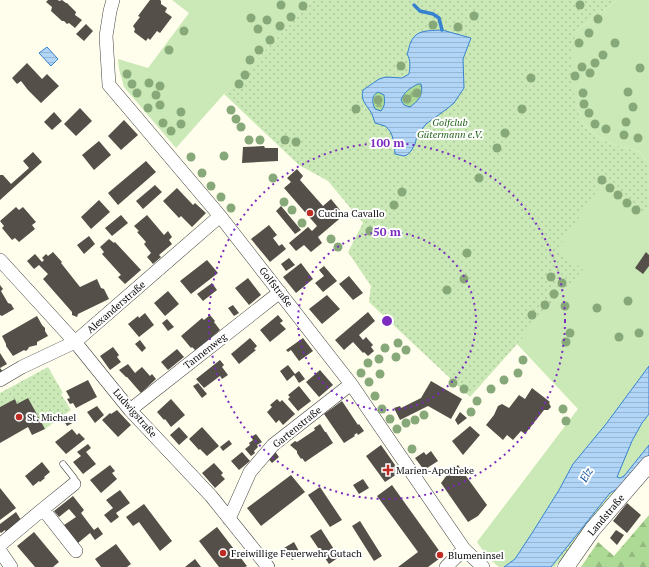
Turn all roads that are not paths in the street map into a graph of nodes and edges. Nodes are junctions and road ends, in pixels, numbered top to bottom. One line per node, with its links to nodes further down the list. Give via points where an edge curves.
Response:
1 (113, 0): 2 (street, Golfstraße, via 106,36 109,85)
2 (220, 216): 4 (street, Golfstraße); 5 (street, Alexanderstraße)
3 (0, 260): 5 (street, Ludwigstraße)
4 (280, 292): 7 (street, Golfstraße); 8 (street, Tannenweg)
5 (75, 342): 6 (street, Alexanderstraße); 8 (street, Ludwigstraße)
6 (0, 380)
7 (351, 384): 13 (street, Gartenstraße, via 273,445 250,472); 15 (street, Golfstraße)
8 (130, 410): 13 (street, Ludwigstraße)
9 (62, 464): 11 (lane, via 74,478)
10 (649, 464): 22 (street, Landstraße, via 592,530)
11 (74, 484): 12 (street)
12 (43, 509): 14 (street); 17 (street)
13 (229, 519): 18 (street, Ludwigstraße)
14 (0, 545)
15 (464, 549): 19 (street, Golfstraße); 21 (street)
16 (0, 551): 20 (street)
17 (76, 551)
18 (265, 566)
19 (482, 566)
20 (11, 567)
21 (446, 567)
22 (566, 567)

